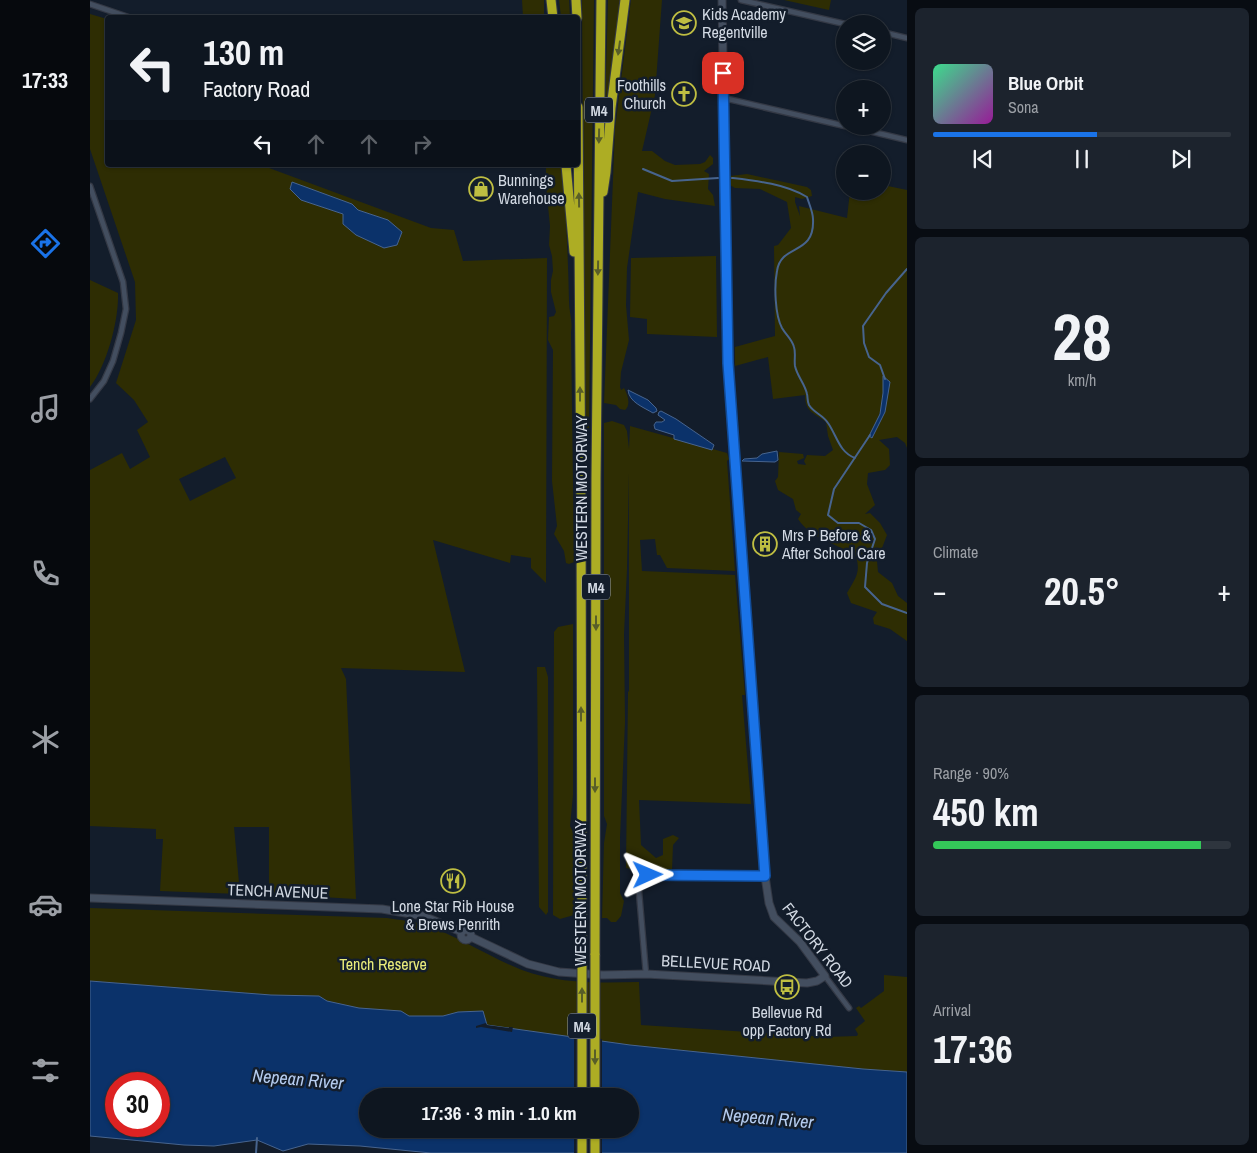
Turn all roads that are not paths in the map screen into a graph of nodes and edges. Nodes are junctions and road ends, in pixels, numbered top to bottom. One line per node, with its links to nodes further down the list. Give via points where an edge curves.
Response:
1 (551, 0): 9 (highway)
2 (576, 0): 10 (highway)
3 (601, 0): 22 (highway, WESTERN MOTORWAY / M4, one-way to 22)
4 (625, 0): 22 (highway, M4, one-way to 22)
5 (722, 0): 14 (street, FACTORY ROAD)
6 (741, 0): 11 (street)
7 (90, 4): 8 (street)
8 (122, 15)
9 (553, 15)
10 (576, 15)
11 (836, 22)
12 (891, 34): 13 (street)
13 (907, 38)
14 (724, 98): 15 (street); 25 (street, FACTORY ROAD, via 728,377)
15 (836, 123)
16 (907, 133): 18 (street)
17 (885, 135): 18 (street)
18 (906, 140)
19 (566, 167): 23 (highway)
20 (578, 167): 23 (highway, WESTERN MOTORWAY / M4, one-way to 20)
21 (90, 186): 24 (street, via 123,282 126,308 113,361 104,381)
22 (598, 219): 32 (highway, WESTERN MOTORWAY / M4, one-way to 32, bridge)
23 (579, 284): 31 (highway, WESTERN MOTORWAY / M4, one-way to 23, bridge)
24 (90, 399)
25 (765, 876): 27 (street, via 652,874 642,878 639,886); 29 (street, FACTORY ROAD, via 774,917 800,942)
26 (90, 898): 28 (street, TENCH AVENUE, via 382,909 423,916 462,932 464,940 471,937 537,967)
27 (646, 974): 28 (street, BELLEVUE ROAD); 29 (street, BELLEVUE ROAD, via 807,982)
28 (604, 975)
29 (825, 976): 30 (street, FACTORY ROAD)
30 (849, 1008)
31 (582, 1088)
32 (595, 1088)
33 (582, 1138): 35 (highway)
34 (595, 1138): 36 (highway)
35 (582, 1153)
36 (595, 1153)

